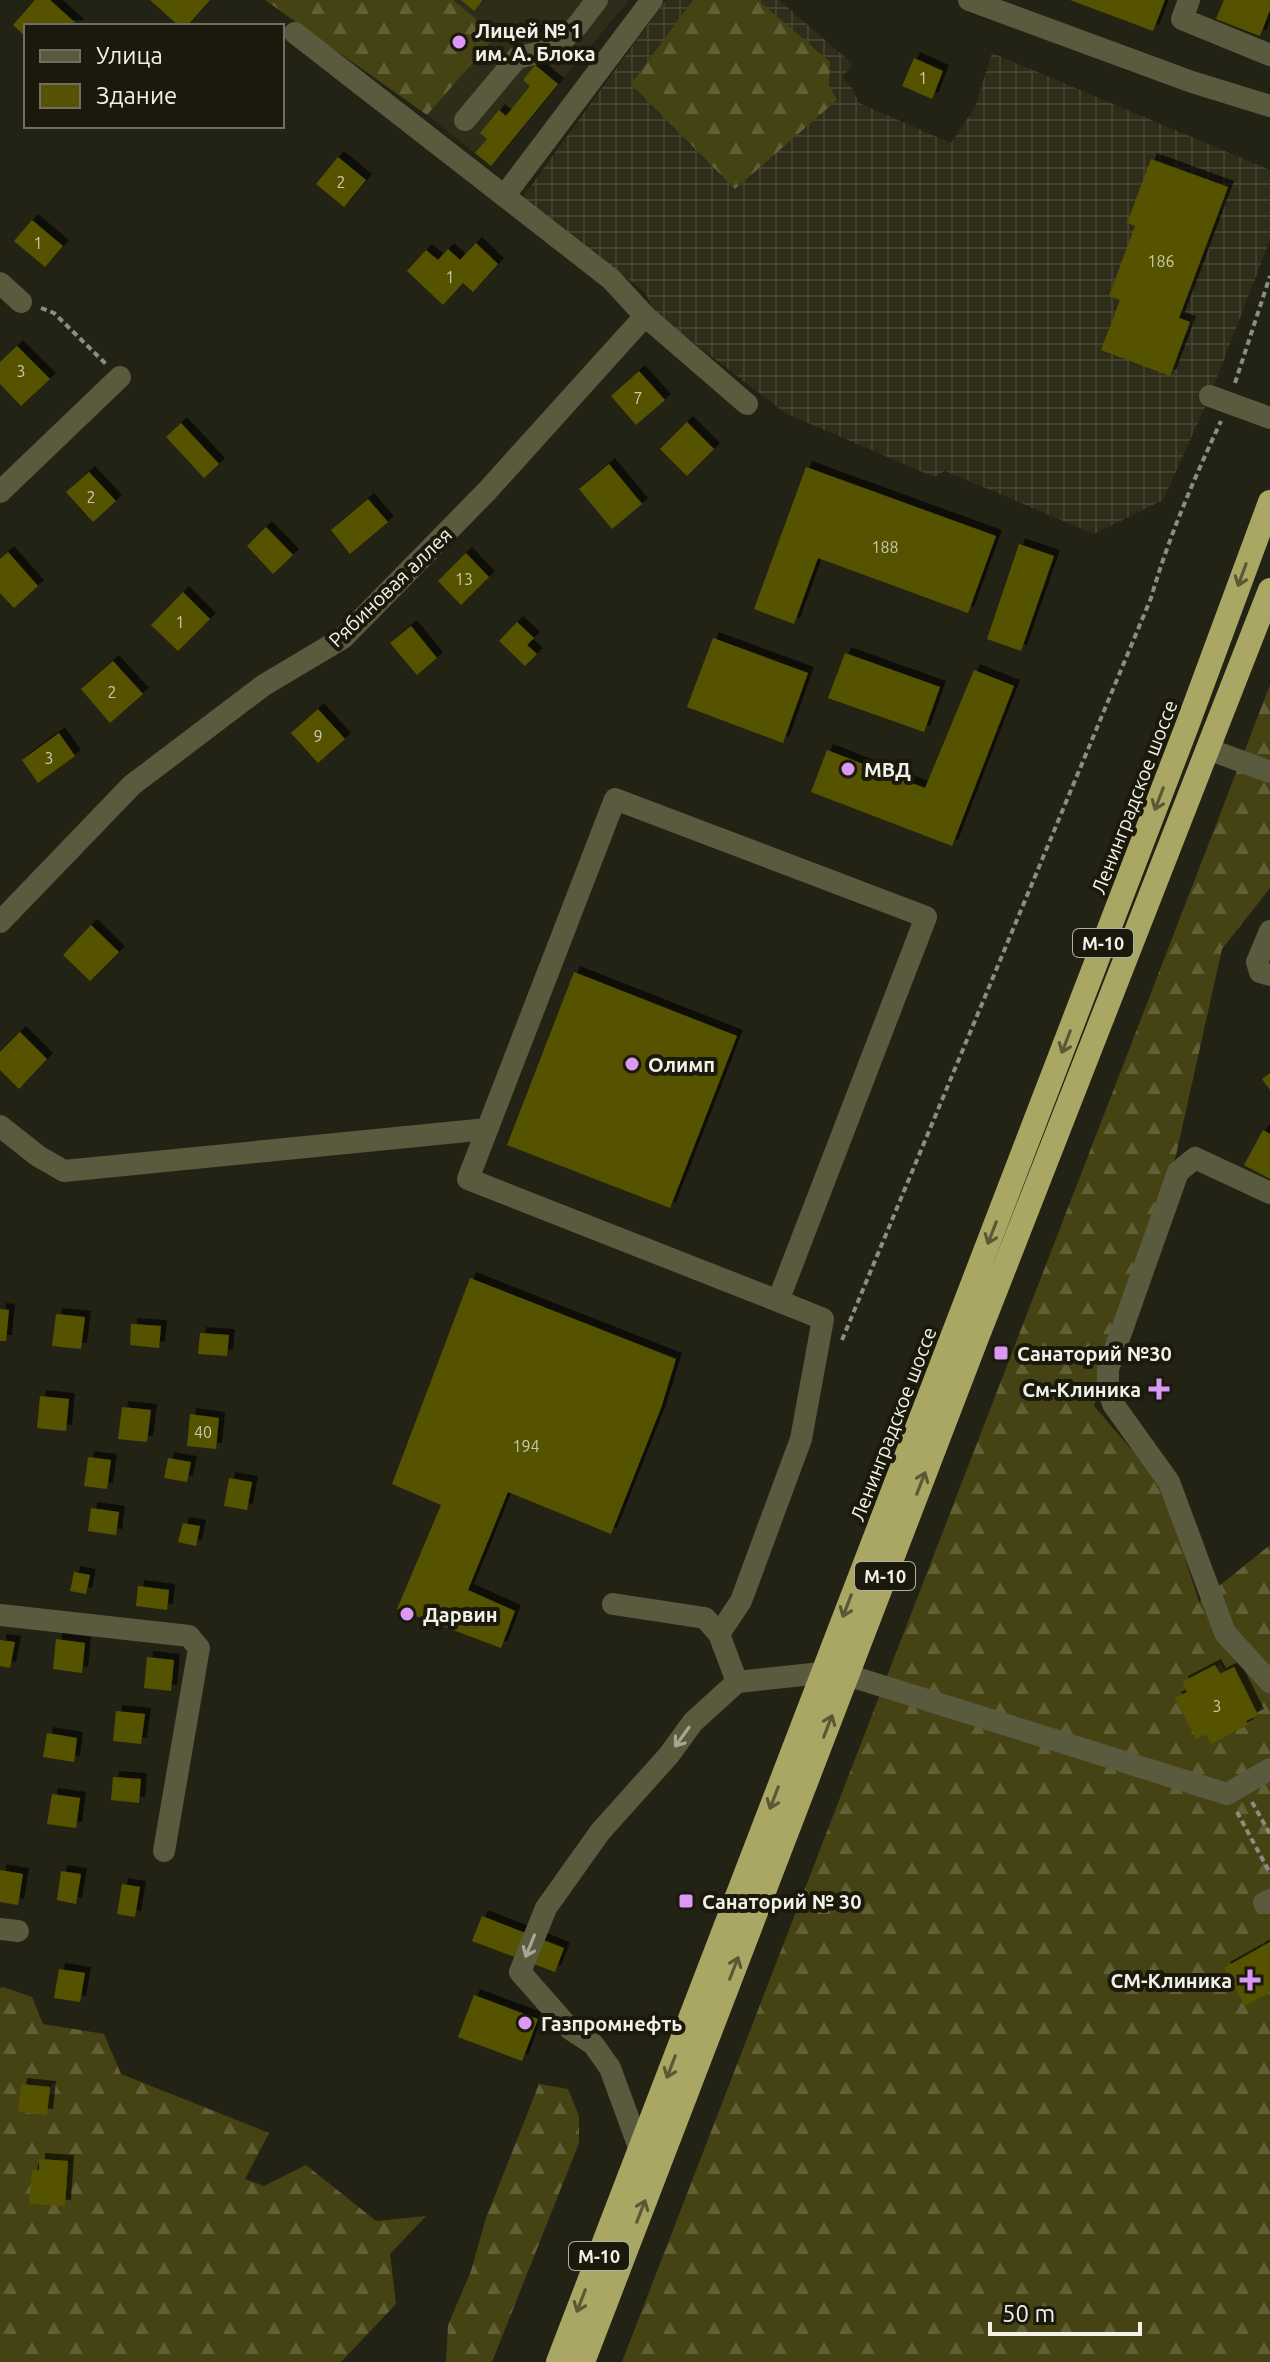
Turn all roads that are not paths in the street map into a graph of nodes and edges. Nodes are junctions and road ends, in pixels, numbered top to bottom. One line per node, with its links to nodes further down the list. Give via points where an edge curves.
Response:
1 (597, 0): 8 (street, via 553,49 517,58)
2 (652, 0): 9 (street)
3 (969, 0): 7 (street)
4 (1189, 0): 6 (street, via 1182,19)
5 (295, 33): 9 (street)
6 (1268, 49)
7 (1270, 106)
8 (465, 120)
9 (505, 195): 12 (street, via 611,279)
10 (0, 283): 11 (street)
11 (21, 302)
12 (645, 316): 15 (street); 22 (street, Рябиновая аллея, via 487,491 343,638 264,685 132,785)
13 (120, 377): 17 (street)
14 (1220, 400): 16 (street)
15 (747, 404)
16 (1270, 418)
17 (0, 492)
18 (1270, 502): 32 (highway, Ленинградское шоссе / М-10, one-way to 32)
19 (1270, 590): 20 (highway, М-10)
20 (1208, 749): 21 (street); 33 (highway, М-10, one-way to 20)
21 (1270, 772)
22 (0, 922)
23 (1270, 931): 24 (street, via 1257,962 1260,972)
24 (1270, 975)
25 (0, 1126): 26 (street, via 64,1171)
26 (487, 1129): 28 (street, via 468,1179); 28 (street, via 615,799 926,917)
27 (1270, 1193): 35 (street, via 1195,1158 1178,1172 1108,1369 1113,1404 1169,1482 1225,1633)
28 (778, 1301): 31 (street, via 823,1319 801,1439 741,1601)
29 (613, 1604): 31 (street, via 705,1618)
30 (0, 1615): 37 (street, via 189,1636 199,1648)
31 (719, 1634): 34 (street)
32 (821, 1673): 34 (street); 38 (highway, Ленинградское шоссе / М-10, one-way to 38)
33 (847, 1675): 36 (street, via 1235,1789); 40 (highway, М-10, one-way to 33)
34 (737, 1682): 38 (street, one-way to 38, via 693,1722 600,1832 546,1908 520,1972 570,2029 593,2044 610,2068)
35 (1270, 1682)
36 (1270, 1769)
37 (164, 1851)
38 (640, 2150): 39 (highway, Ленинградское шоссе / М-10, one-way to 39)
39 (558, 2362)
40 (583, 2362)

